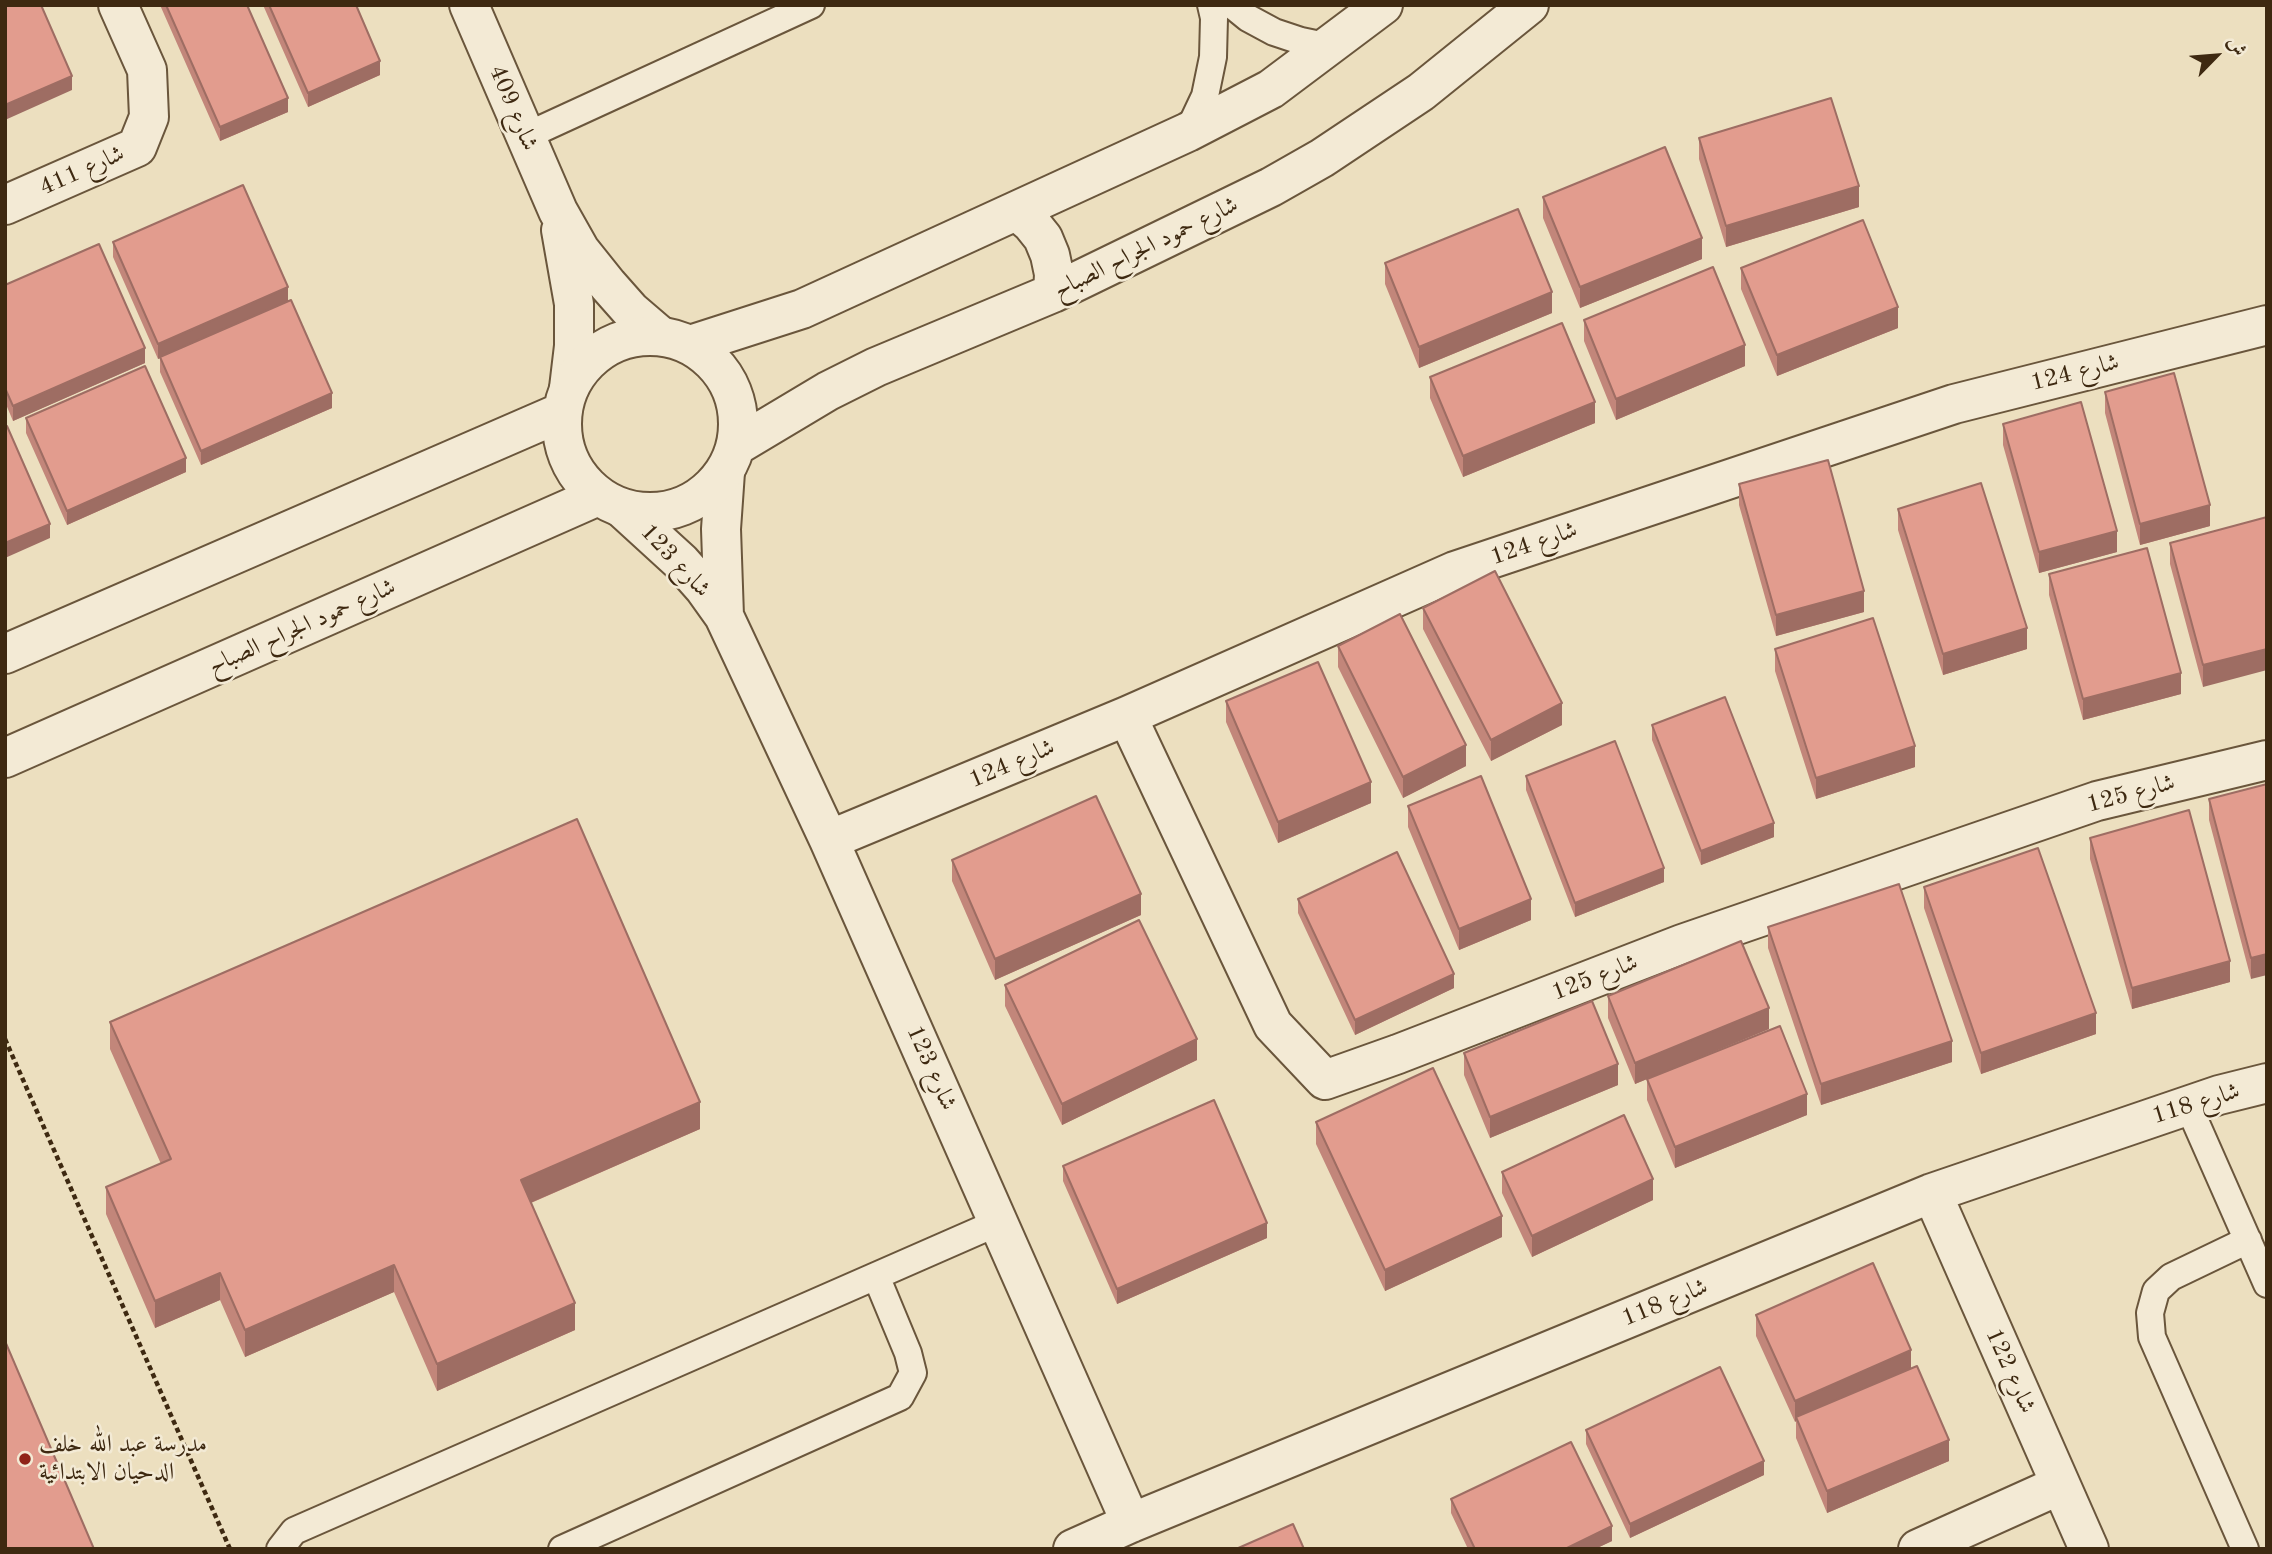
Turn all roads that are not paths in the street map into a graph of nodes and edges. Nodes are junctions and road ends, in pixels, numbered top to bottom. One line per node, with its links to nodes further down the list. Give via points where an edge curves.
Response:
1 (118, 5): 11 (street, شارع 411, via 147,70 149,117 137,147)
2 (469, 5): 10 (street, شارع 409)
3 (811, 5): 10 (lane)
4 (1211, 5): 9 (lane, via 1213,57 1205,96)
5 (1232, 5): 8 (lane, via 1274,32)
6 (1383, 5): 8 (street)
7 (1530, 5): 14 (street, شارع حمود الجراح الصباح, via 1421,92 1322,158)
8 (1330, 47): 9 (street, via 1271,89)
9 (1188, 132): 13 (street)
10 (526, 136): 12 (street, شارع 409)
11 (5, 205)
12 (558, 211): 16 (street, شارع 409, via 580,250 608,285); 17 (street, شارع 409, via 574,304 574,346)
13 (1017, 211): 14 (street, via 1042,238 1050,256); 16 (street, via 802,309)
14 (1053, 293): 18 (street, شارع حمود الجراح الصباح, via 828,391)
15 (2267, 325): 22 (street, شارع 124, via 1954,404 1455,571)
16 (674, 340): 17 (street, via 638,336 617,341 582,366); 18 (street, via 721,369 737,406)
17 (565, 400): 19 (street, via 562,436 568,459 581,479); 21 (street)
18 (730, 459): 19 (street, via 706,494 680,508 652,513); 20 (street, شارع 123, via 721,529)
19 (611, 502): 20 (street, شارع 123, via 681,562); 23 (street, شارع حمود الجراح الصباح)
20 (724, 616): 25 (street, شارع 123)
21 (5, 654)
22 (1127, 716): 24 (street, شارع 125, via 1273,1025 1325,1080 1682,944 2097,801); 25 (street, شارع 124)
23 (5, 758)
24 (2267, 760)
25 (829, 840): 29 (street, شارع 123)
26 (2267, 1083): 27 (street, شارع 118)
27 (2188, 1105): 28 (street, شارع 118); 30 (lane)
28 (1932, 1193): 33 (street, شارع 122); 34 (street, شارع 118)
29 (999, 1223): 31 (lane); 34 (street, شارع 123)
30 (2248, 1240): 32 (lane); 40 (lane, via 2171,1277 2156,1291 2150,1313 2152,1337)
31 (876, 1276): 35 (lane, via 294,1531); 36 (lane, via 913,1373 900,1397)
32 (2267, 1284)
33 (2060, 1485): 38 (street); 39 (street, شارع 122)
34 (1131, 1523): 37 (street, شارع 118)
35 (281, 1549)
36 (562, 1549)
37 (1073, 1549)
38 (1918, 1549)
39 (2089, 1549)
40 (2245, 1549)

